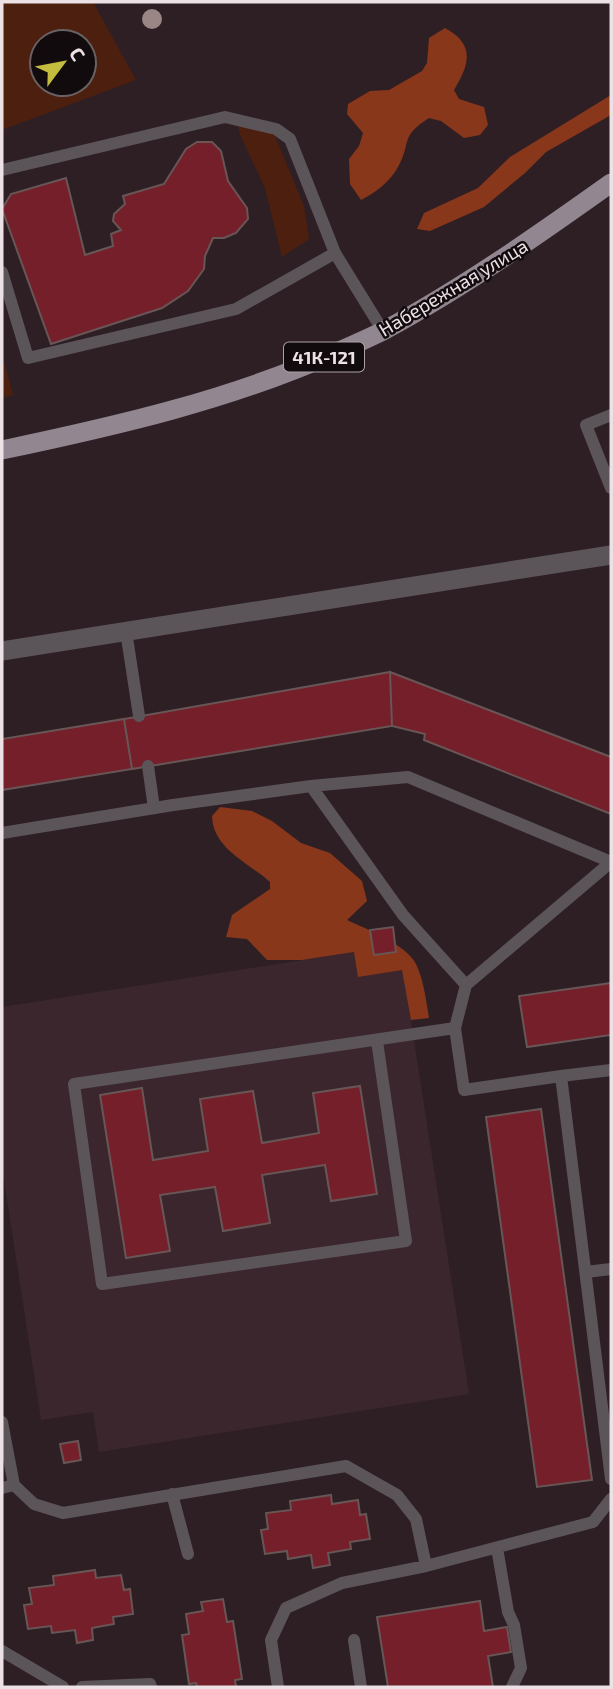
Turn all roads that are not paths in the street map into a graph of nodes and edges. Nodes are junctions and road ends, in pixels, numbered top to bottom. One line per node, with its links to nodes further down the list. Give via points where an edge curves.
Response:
1 (2, 170): 3 (lane, via 225,117 276,129 290,139)
2 (611, 183): 5 (main road, Набережная улица / 41К-121, via 467,282)
3 (335, 253): 4 (lane, via 236,309 28,358); 5 (lane)
4 (2, 272)
5 (383, 331): 7 (main road, Набережная улица / 41К-121, via 240,390 172,411)
6 (611, 415): 8 (lane, via 586,425)
7 (2, 450)
8 (611, 488)
9 (611, 555): 10 (street)
10 (126, 631): 11 (street); 12 (lane)
11 (2, 651)
12 (139, 716)
13 (148, 766): 15 (lane)
14 (311, 786): 15 (lane); 17 (lane, via 403,915); 17 (lane, via 408,777 611,862)
15 (155, 808): 16 (lane)
16 (2, 833)
17 (466, 985): 18 (lane)
18 (455, 1028): 19 (lane); 21 (lane, via 464,1090)
19 (377, 1041): 19 (lane, via 74,1084 103,1284 406,1241)
20 (611, 1070): 21 (lane)
21 (561, 1076): 23 (lane)
22 (611, 1269): 23 (lane)
23 (586, 1272): 25 (lane)
24 (2, 1422): 26 (lane)
25 (611, 1479)
26 (8, 1486): 27 (lane, via 34,1504 63,1513)
27 (172, 1494): 30 (lane); 31 (lane, via 346,1466 397,1495 416,1519)
28 (611, 1499): 29 (lane, via 593,1522)
29 (497, 1548): 31 (lane); 39 (lane, via 521,1668)
30 (188, 1554)
31 (426, 1566): 37 (lane, via 342,1583 286,1608 271,1640)
32 (354, 1640): 38 (lane)
33 (2, 1651): 34 (lane)
34 (63, 1687)
35 (82, 1687): 36 (lane)
36 (151, 1687)
37 (278, 1687)
38 (361, 1687)
39 (512, 1687)

